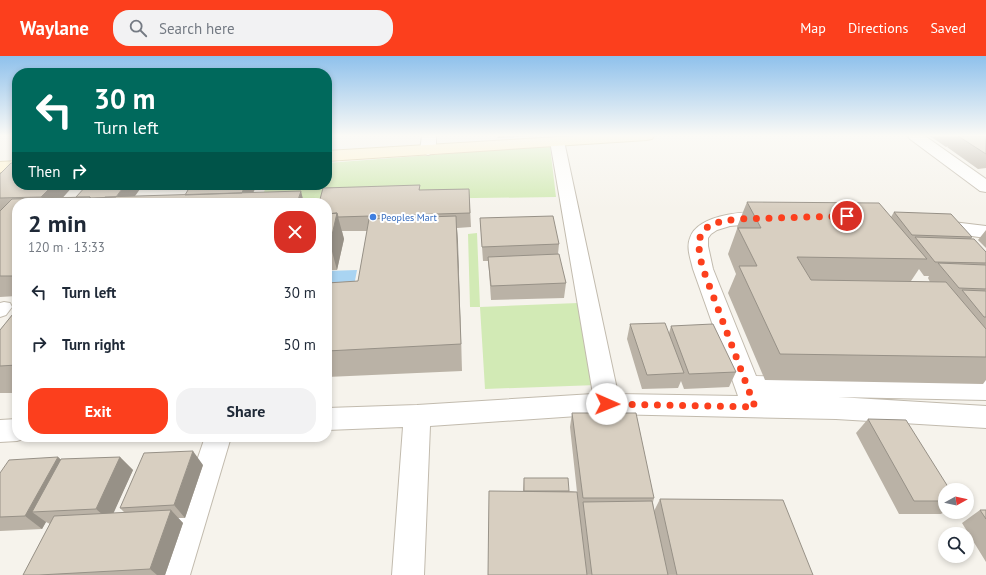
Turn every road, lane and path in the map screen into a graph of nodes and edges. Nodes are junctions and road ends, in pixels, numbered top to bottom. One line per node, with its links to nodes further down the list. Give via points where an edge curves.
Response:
1 (561, 160): 13 (street)
2 (949, 160): 5 (street)
3 (12, 166): 4 (street)
4 (0, 167)
5 (986, 187)
6 (785, 218): 12 (street, via 720,221 708,227 700,237 698,250 703,269)
7 (916, 223): 8 (street)
8 (947, 227): 9 (street); 10 (street)
9 (986, 232)
10 (965, 246)
11 (986, 390): 12 (street)
12 (751, 396): 13 (street); 15 (street, via 836,408)
13 (607, 404): 14 (street)
14 (417, 416): 16 (street); 19 (street)
15 (986, 417)
16 (332, 419)
17 (216, 442): 18 (street)
18 (174, 575)
19 (408, 575)

